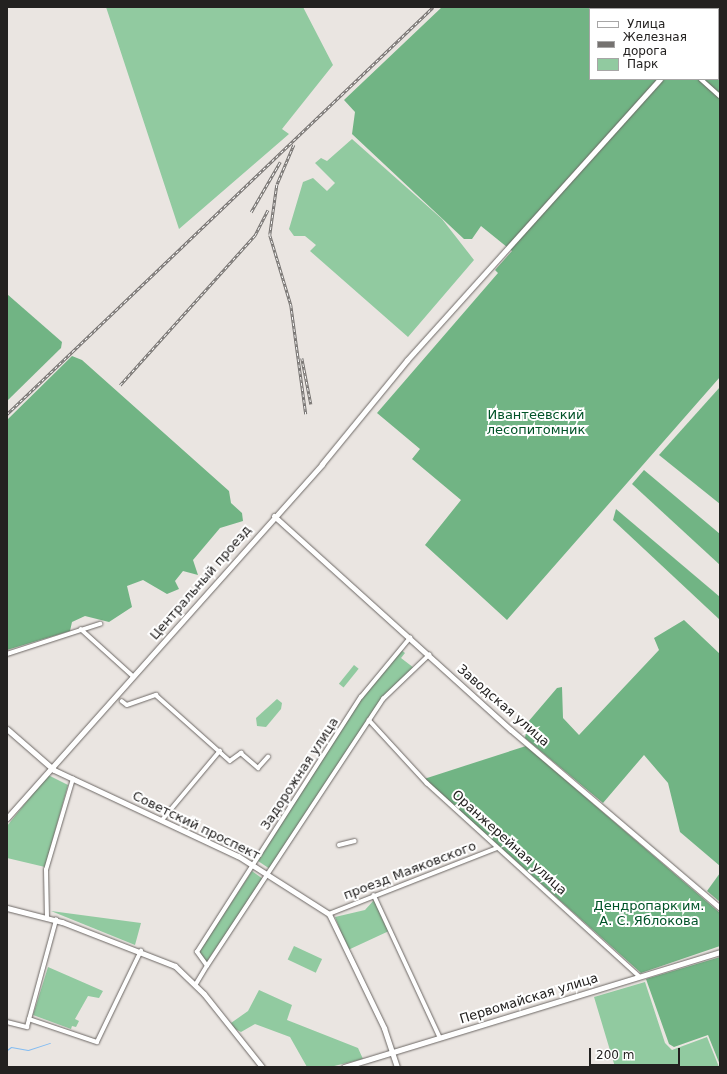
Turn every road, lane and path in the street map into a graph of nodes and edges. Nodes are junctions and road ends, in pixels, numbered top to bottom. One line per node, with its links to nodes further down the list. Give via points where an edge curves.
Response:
1 (659, 80): 4 (street, Центральный проезд, via 407,360 328,458)
2 (702, 80): 3 (street)
3 (720, 96)
4 (274, 516): 7 (street, Заводская улица); 10 (street, Центральный проезд)
5 (100, 624): 6 (street)
6 (81, 629): 8 (street); 10 (street)
7 (410, 638): 9 (street, Заводская улица); 23 (street, Задорожная улица, via 361,697)
8 (7, 654)
9 (429, 655): 12 (street, via 391,689); 27 (street, Заводская улица)
10 (133, 676): 16 (street, Центральный проезд)
11 (122, 701): 14 (street, via 127,705 156,696)
12 (369, 720): 22 (street, Оранжерейная улица, via 422,778); 24 (street)
13 (7, 729): 16 (street, Советский проспект)
14 (220, 751): 15 (street, via 230,760 241,753 258,768); 19 (street)
15 (268, 757)
16 (51, 768): 17 (street, Советский проспект); 18 (street, Центральный проезд)
17 (73, 779): 19 (street, Советский проспект); 29 (street, via 46,870)
18 (7, 818)
19 (162, 820): 23 (street, Советский проспект)
20 (355, 841): 21 (street)
21 (339, 845)
22 (498, 848): 25 (street, проезд Маяковского); 34 (street, Оранжерейная улица)
23 (254, 865): 24 (street, Советский проспект); 33 (street, Задорожная улица, via 197,952)
24 (268, 875): 28 (street, Советский проспект); 33 (street)
25 (374, 895): 28 (street, проезд Маяковского); 38 (street)
26 (7, 908): 29 (street)
27 (720, 908)
28 (329, 914): 39 (street)
29 (47, 918): 30 (street)
30 (56, 920): 31 (street); 36 (street)
31 (141, 951): 35 (street, via 175,966); 36 (street, via 97,1042)
32 (720, 952): 34 (street, Первомайская улица)
33 (207, 966): 35 (street)
34 (640, 977): 38 (street, Первомайская улица)
35 (196, 984): 40 (street)
36 (29, 1019): 37 (street, via 27,1027)
37 (7, 1022)
38 (440, 1037): 39 (street, Первомайская улица)
39 (391, 1052): 41 (street, Первомайская улица); 42 (street)
40 (262, 1067)
41 (344, 1067)
42 (397, 1067)

